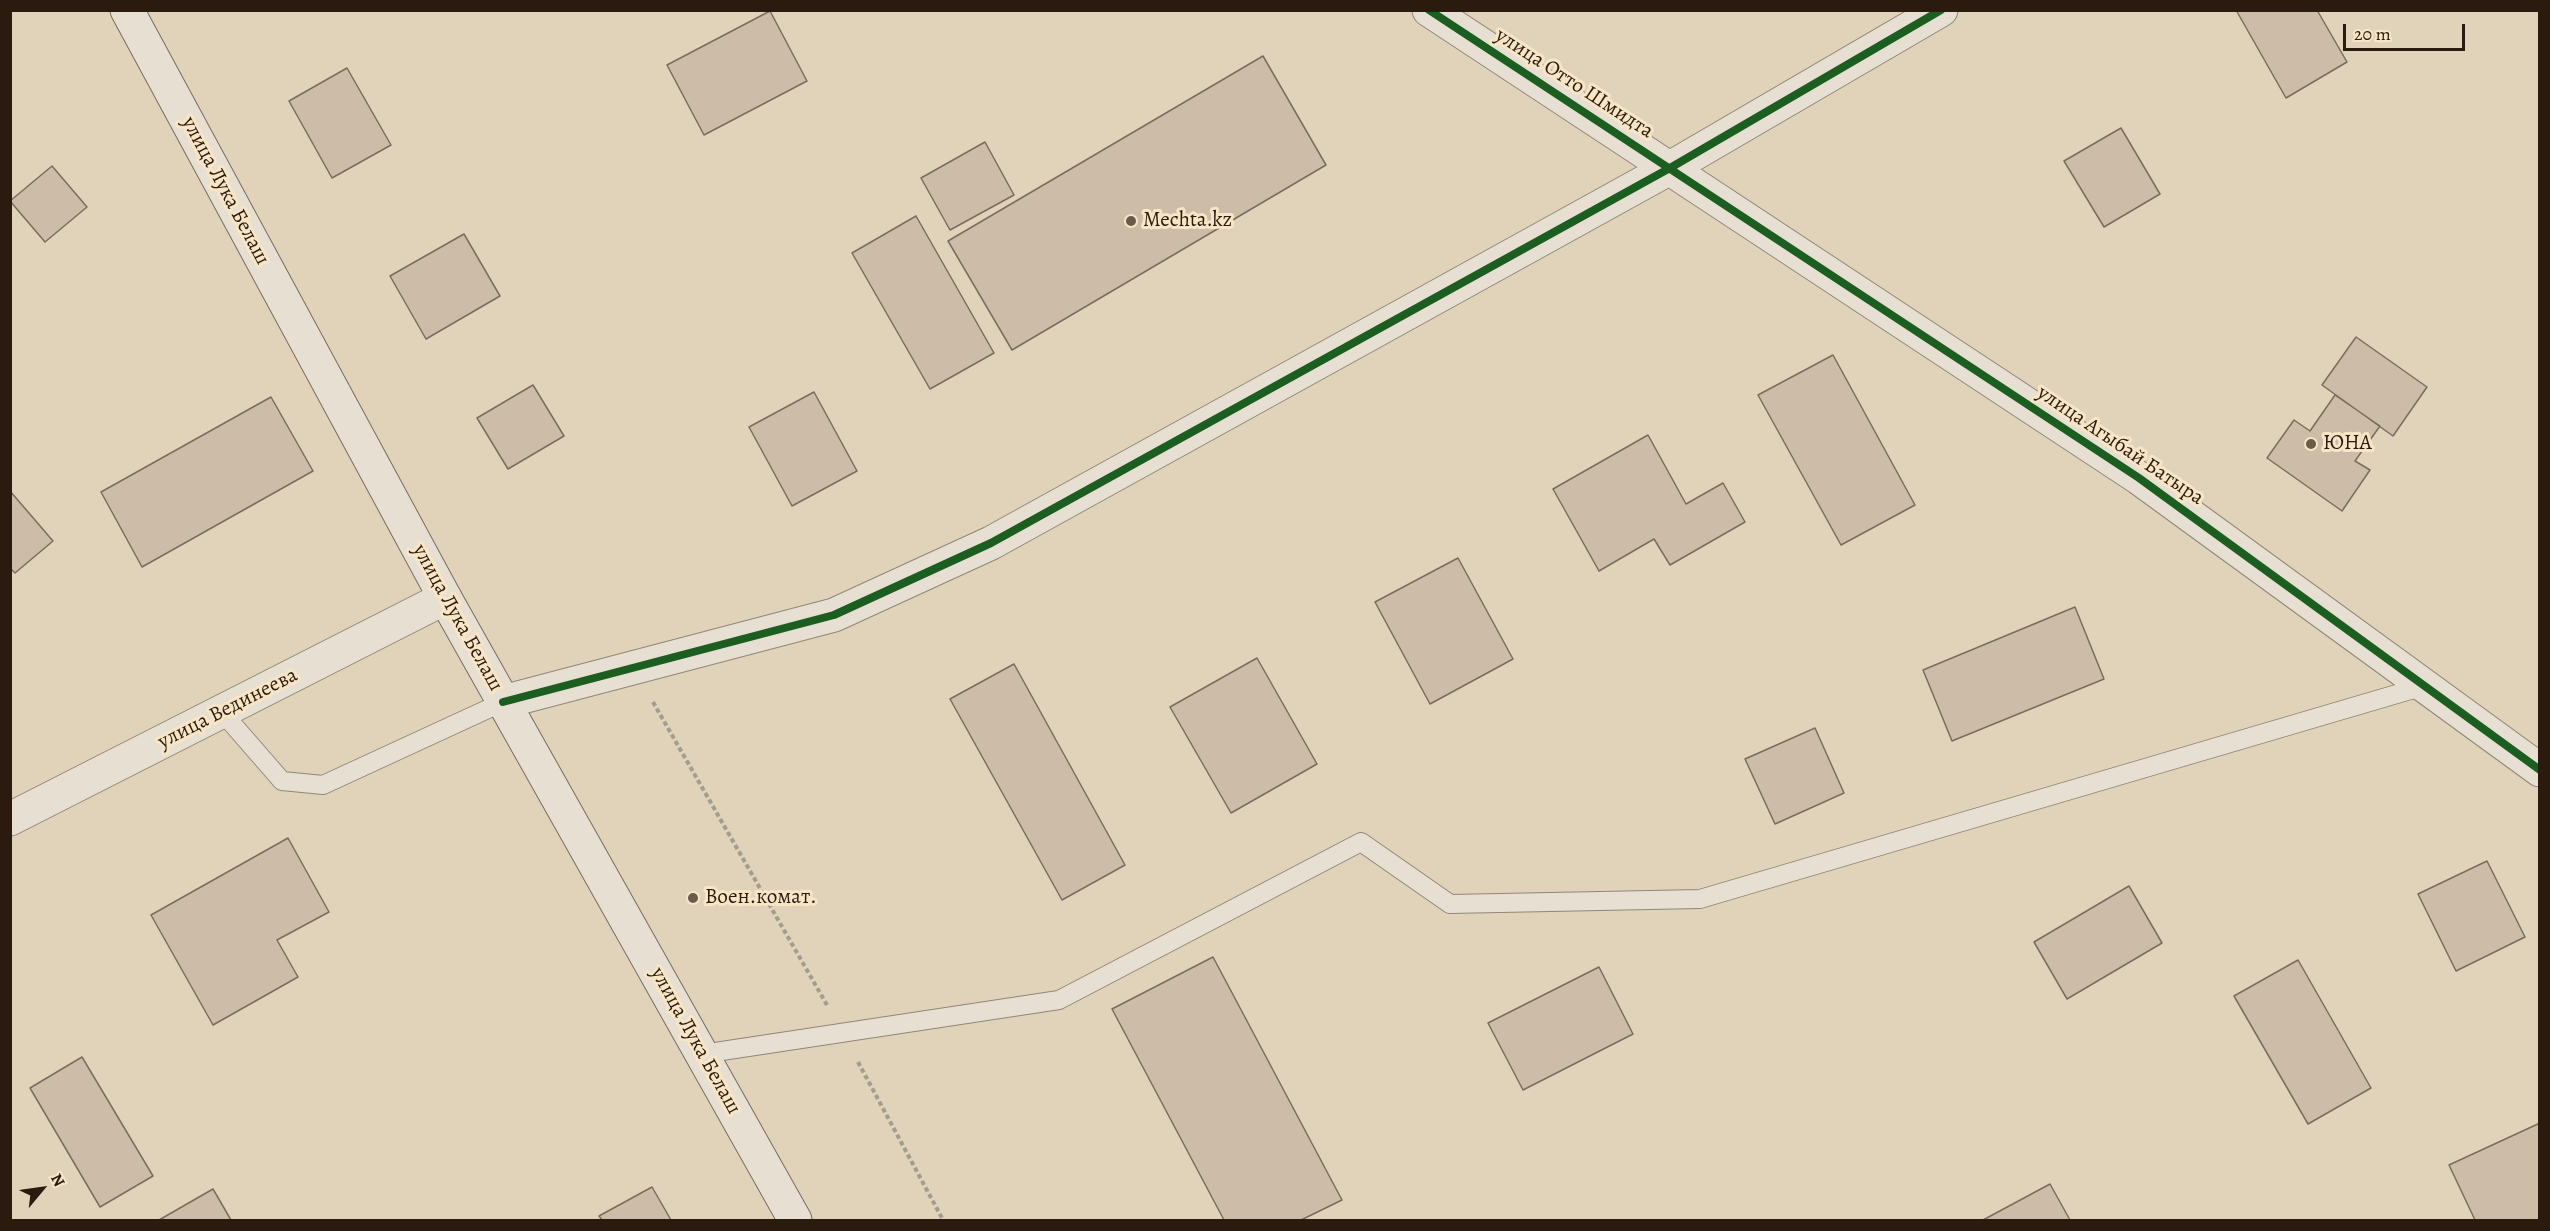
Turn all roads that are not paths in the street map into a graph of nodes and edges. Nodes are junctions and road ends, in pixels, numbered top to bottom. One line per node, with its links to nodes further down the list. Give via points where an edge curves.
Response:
1 (127, 10): 5 (street, улица Лука Белаш)
2 (1429, 10): 4 (street, улица Отто Шмидта)
3 (1941, 10): 4 (street)
4 (1670, 168): 6 (street, улица Агыбай Батыра, via 2139,478); 7 (street, via 991,543 834,615)
5 (445, 598): 7 (street, улица Лука Белаш); 8 (street, улица Вединеева)
6 (2424, 686): 9 (street, улица Агыбай Батыра); 11 (lane, via 1700,899 1450,904 1361,842 1059,1000)
7 (503, 702): 8 (lane, via 323,785 282,781); 11 (street, улица Лука Белаш)
8 (222, 712): 10 (street, улица Вединеева)
9 (2540, 770)
10 (10, 819)
11 (702, 1054): 12 (street, улица Лука Белаш)
12 (795, 1221)

